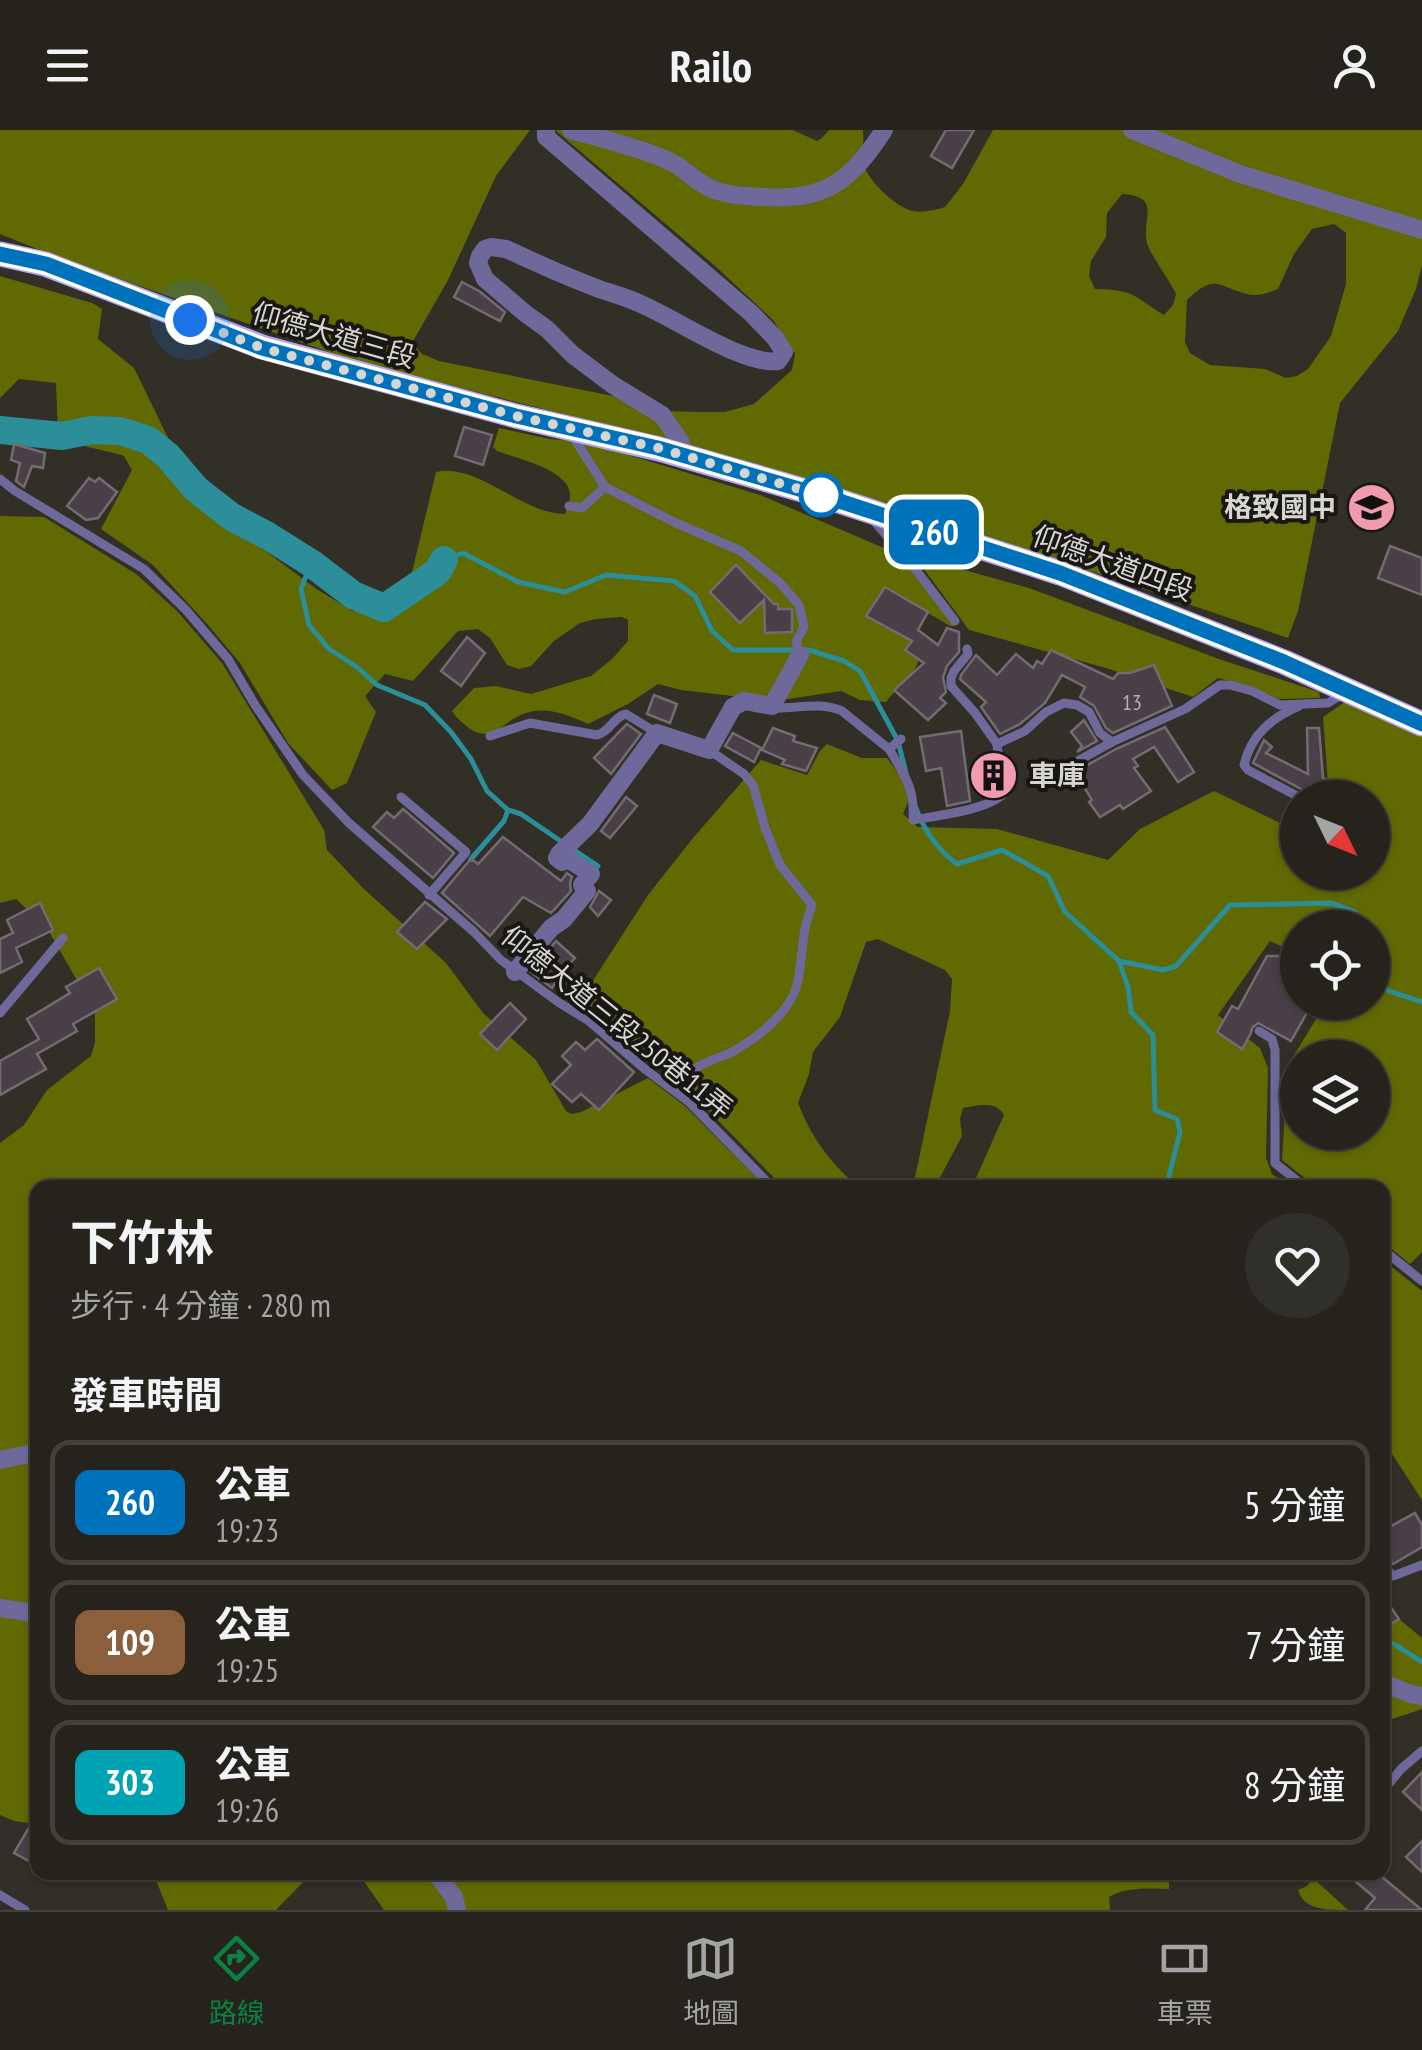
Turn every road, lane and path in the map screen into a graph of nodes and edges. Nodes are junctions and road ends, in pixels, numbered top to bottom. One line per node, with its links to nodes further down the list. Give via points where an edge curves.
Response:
1 (546, 130): 9 (street, via 546,138 752,314 784,352 772,362 737,352 641,304 506,250 485,249 478,263 486,278 573,355 662,415)
2 (572, 130): 3 (street, via 663,158 710,188 775,198 828,190)
3 (884, 130)
4 (1132, 130): 5 (street, via 1240,174)
5 (1422, 230)
6 (0, 254): 7 (main road, 仰德大道三段, via 46,264 262,348)
7 (568, 428): 8 (main road, 仰德大道三段); 11 (lane)
8 (658, 448): 9 (main road, 仰德大道四段)
9 (685, 457): 13 (main road, 仰德大道四段)
10 (0, 479): 29 (lane, 仰德大道三段250巷11弄, via 144,569 228,659 303,774)
11 (605, 487): 12 (lane, via 582,508); 15 (lane, via 741,551 780,583 799,604 804,626)
12 (570, 506)
13 (865, 509): 14 (lane); 17 (main road, 仰德大道四段, via 1060,573)
14 (955, 621)
15 (798, 648): 18 (street, via 772,706)
16 (968, 649): 24 (lane, via 951,686)
17 (1349, 690): 19 (lane, via 1328,703); 20 (main road, 仰德大道四段)
18 (744, 701): 24 (lane, via 768,708 834,707 894,745 914,797 913,820 966,812 1002,796 1008,782); 25 (street, via 733,706)
19 (1302, 704): 23 (lane, via 1220,685); 27 (lane, via 1269,722 1253,739 1244,765)
20 (1422, 724)
21 (658, 733): 22 (lane, via 626,714 597,735 530,723); 25 (street); 31 (street, via 559,854 562,862 568,859 590,874 582,886 586,891)
22 (490, 736)
23 (1112, 742): 24 (lane, via 1089,712 1064,703); 26 (lane)
24 (997, 744)
25 (709, 750): 34 (lane, via 753,785 780,865 812,904 798,982 782,1011 734,1050)
26 (1064, 768)
27 (1280, 787)
28 (400, 797): 29 (lane, via 466,852)
29 (429, 895): 31 (lane, 仰德大道三段250巷11弄)
30 (63, 938): 32 (lane)
31 (515, 972): 34 (lane, 仰德大道三段250巷11弄)
32 (0, 1013)
33 (1259, 1031): 36 (lane, via 1272,1038 1275,1050 1275,1163)
34 (668, 1086): 35 (lane, 仰德大道三段250巷11弄)
35 (766, 1180)
36 (1296, 1180)
37 (1390, 1255): 38 (lane)
38 (1422, 1281)
39 (30, 1454): 40 (street)
40 (0, 1460)
41 (1422, 1565): 42 (lane)
42 (1390, 1573)
43 (0, 1608): 44 (street)
44 (30, 1613)
45 (1390, 1685): 46 (street)
46 (1422, 1696)
47 (1422, 1751): 48 (lane)
48 (1390, 1783)
49 (441, 1880): 52 (street)
50 (0, 1895): 51 (lane)
51 (25, 1910)
52 (457, 1910)

